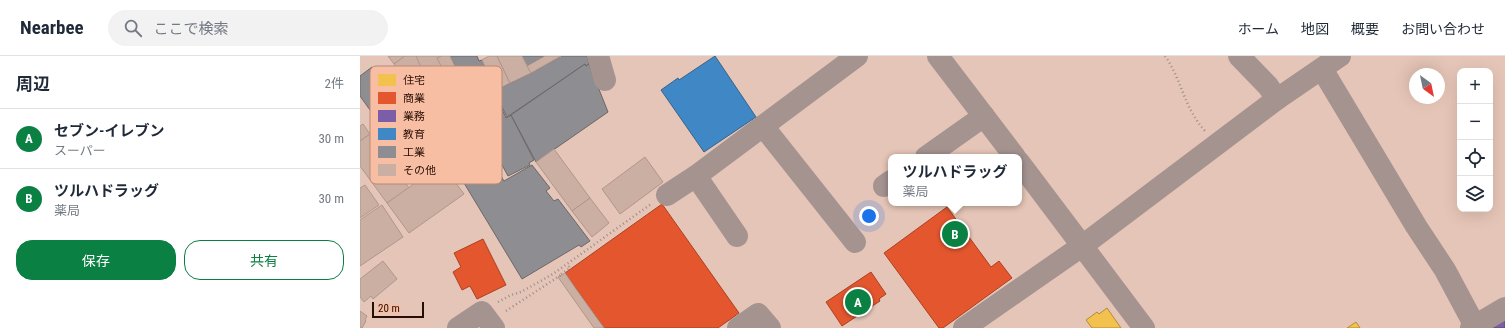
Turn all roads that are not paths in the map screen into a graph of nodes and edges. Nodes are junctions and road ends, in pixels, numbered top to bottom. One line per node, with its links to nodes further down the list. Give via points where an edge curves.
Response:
1 (598, 56): 7 (street)
2 (857, 56): 10 (street)
3 (938, 56): 9 (street)
4 (1239, 56): 8 (street)
5 (1340, 56): 6 (street)
6 (1322, 69): 8 (street); 21 (street, via 1445,270)
7 (605, 80)
8 (1277, 99): 18 (street)
9 (984, 116): 11 (street); 12 (street)
10 (763, 126): 14 (street); 17 (street, via 823,191)
11 (930, 154)
12 (1013, 154)
13 (1022, 166): 18 (street)
14 (696, 176): 15 (street); 16 (street)
15 (667, 195)
16 (737, 236)
17 (855, 242)
18 (1082, 246): 25 (street); 26 (street)
19 (1505, 308): 21 (street)
20 (494, 317): 22 (street)
21 (1474, 327)
22 (458, 328)
23 (738, 328): 24 (street, via 758,314)
24 (770, 328)
25 (964, 328)
26 (1144, 328)

